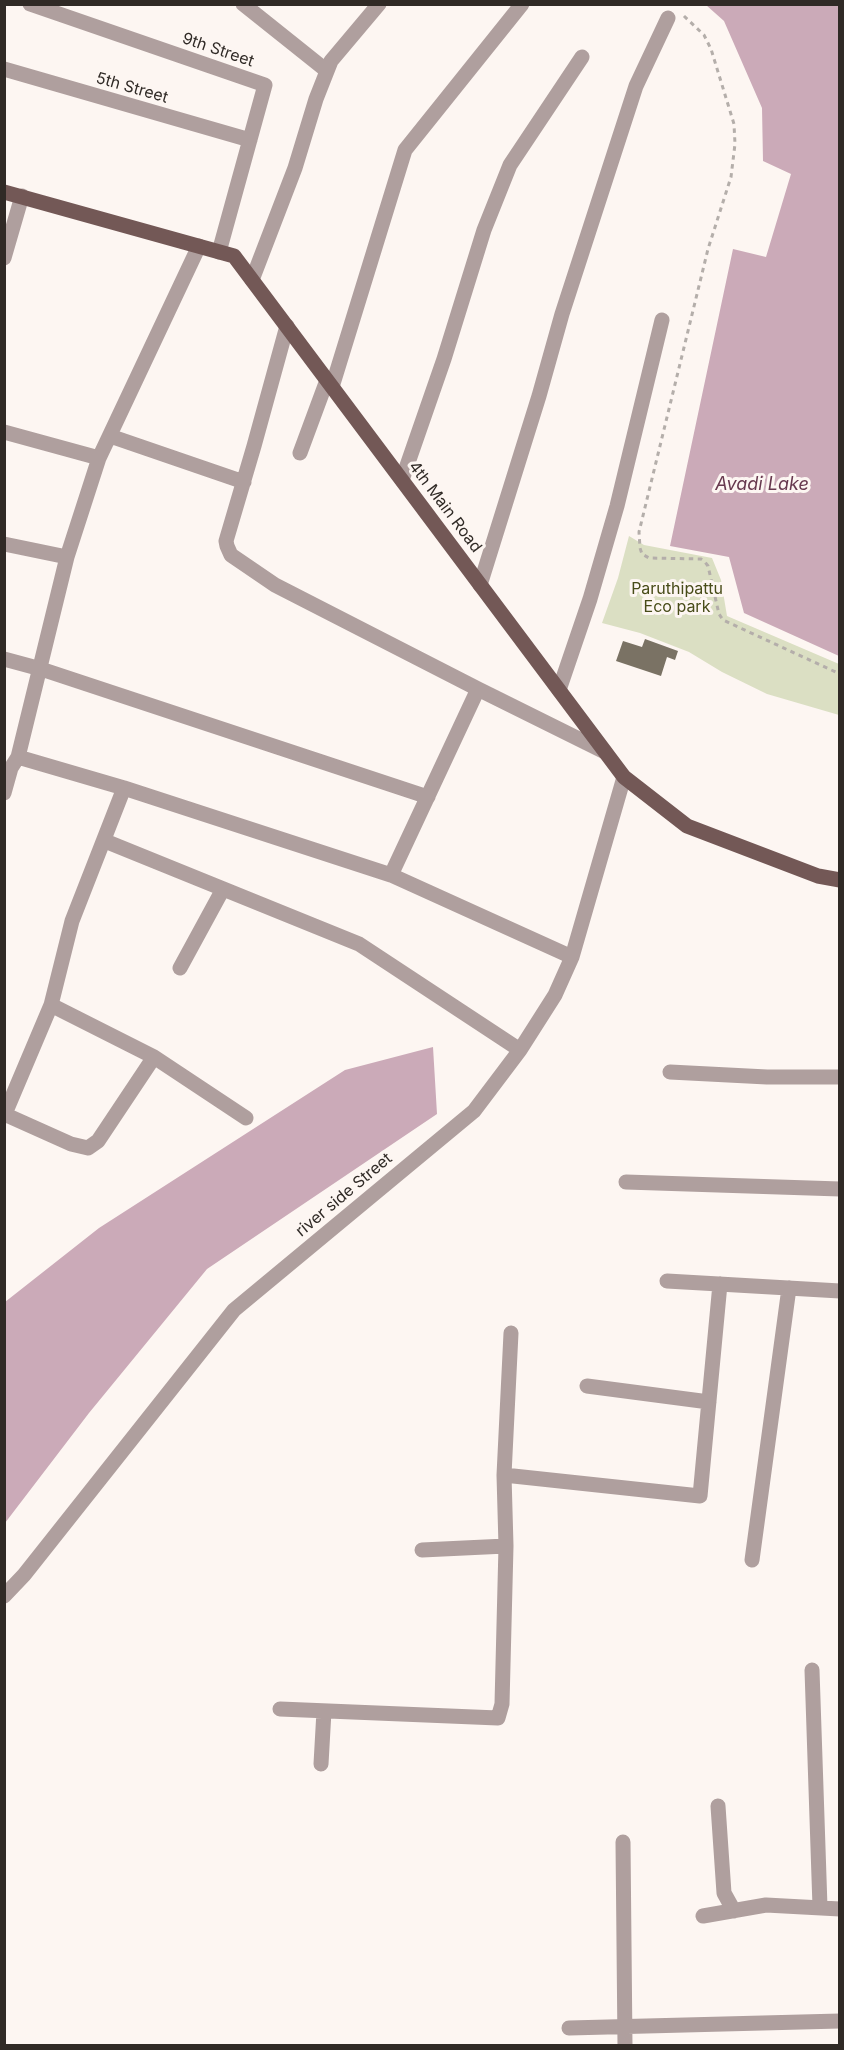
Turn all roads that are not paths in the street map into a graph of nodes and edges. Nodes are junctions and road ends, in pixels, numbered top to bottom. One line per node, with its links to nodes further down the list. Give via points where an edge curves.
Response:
1 (30, 4): 9 (street, 9th Street, via 265,85)
2 (243, 4): 8 (street)
3 (379, 4): 8 (street)
4 (522, 4): 18 (street, via 405,150)
5 (672, 14): 27 (street, via 636,86)
6 (582, 57): 23 (street, via 510,165 484,230)
7 (4, 69): 9 (street, 5th Street)
8 (327, 71): 15 (street)
9 (250, 140): 13 (street, 9th Street)
10 (4, 192): 11 (main road, 4th Main Road)
11 (21, 196): 12 (main road, 4th Main Road); 14 (street)
12 (199, 246): 13 (main road, 4th Main Road); 20 (street)
13 (219, 252): 15 (main road, 4th Main Road, via 234,256)
14 (4, 258)
15 (252, 280): 17 (main road, 4th Main Road)
16 (662, 320): 31 (street, via 617,506)
17 (287, 326): 18 (main road, 4th Main Road); 24 (street)
18 (330, 383): 21 (street); 23 (main road, 4th Main Road)
19 (4, 432): 22 (street)
20 (110, 436): 22 (street); 24 (street)
21 (300, 453)
22 (99, 458): 26 (street)
23 (402, 480): 27 (main road, 4th Main Road)
24 (244, 482): 30 (street, via 226,541 231,555 275,585)
25 (4, 544): 26 (street)
26 (67, 557): 29 (street)
27 (480, 585): 31 (main road, 4th Main Road)
28 (4, 659): 29 (street)
29 (41, 669): 33 (street); 37 (street)
30 (478, 689): 32 (street); 37 (street)
31 (559, 690): 32 (main road, 4th Main Road)
32 (605, 752): 34 (main road, 4th Main Road)
33 (11, 764): 35 (street); 36 (street)
34 (624, 777): 40 (main road, 4th Main Road, via 687,826 818,876); 42 (street, river side Street)
35 (124, 788): 38 (street); 39 (street)
36 (4, 794)
37 (428, 796): 39 (street)
38 (105, 841): 41 (street); 44 (street, via 72,921)
39 (391, 875): 42 (street)
40 (840, 880)
41 (223, 889): 43 (street); 45 (street, via 359,945)
42 (572, 957): 45 (street, river side Street, via 555,995)
43 (180, 968)
44 (51, 1005): 46 (street); 49 (street)
45 (520, 1050): 64 (street, river side Street, via 474,1111 234,1310)
46 (154, 1058): 49 (street, via 98,1141 88,1148); 50 (street)
47 (670, 1072): 48 (street)
48 (840, 1077)
49 (5, 1114)
50 (246, 1118)
51 (626, 1182): 52 (street)
52 (840, 1189)
53 (667, 1281): 54 (street)
54 (720, 1284): 55 (street); 59 (street)
55 (789, 1288): 56 (street); 63 (street)
56 (840, 1291)
57 (511, 1333): 60 (street)
58 (587, 1386): 59 (street)
59 (709, 1402): 60 (street, via 700,1496)
60 (504, 1475): 61 (street)
61 (506, 1545): 62 (street); 67 (street, via 502,1704 498,1718)
62 (422, 1550)
63 (752, 1560)
64 (4, 1596)
65 (812, 1670): 71 (street)
66 (280, 1709): 67 (street)
67 (324, 1711): 68 (street)
68 (321, 1764)
69 (718, 1806): 73 (street, via 724,1893)
70 (623, 1842): 77 (street)
71 (820, 1907): 72 (street); 73 (street, via 766,1905)
72 (840, 1909)
73 (734, 1911): 74 (street)
74 (703, 1916)
75 (840, 2021): 77 (street)
76 (569, 2028): 77 (street)
77 (624, 2028): 78 (street)
78 (625, 2046)

